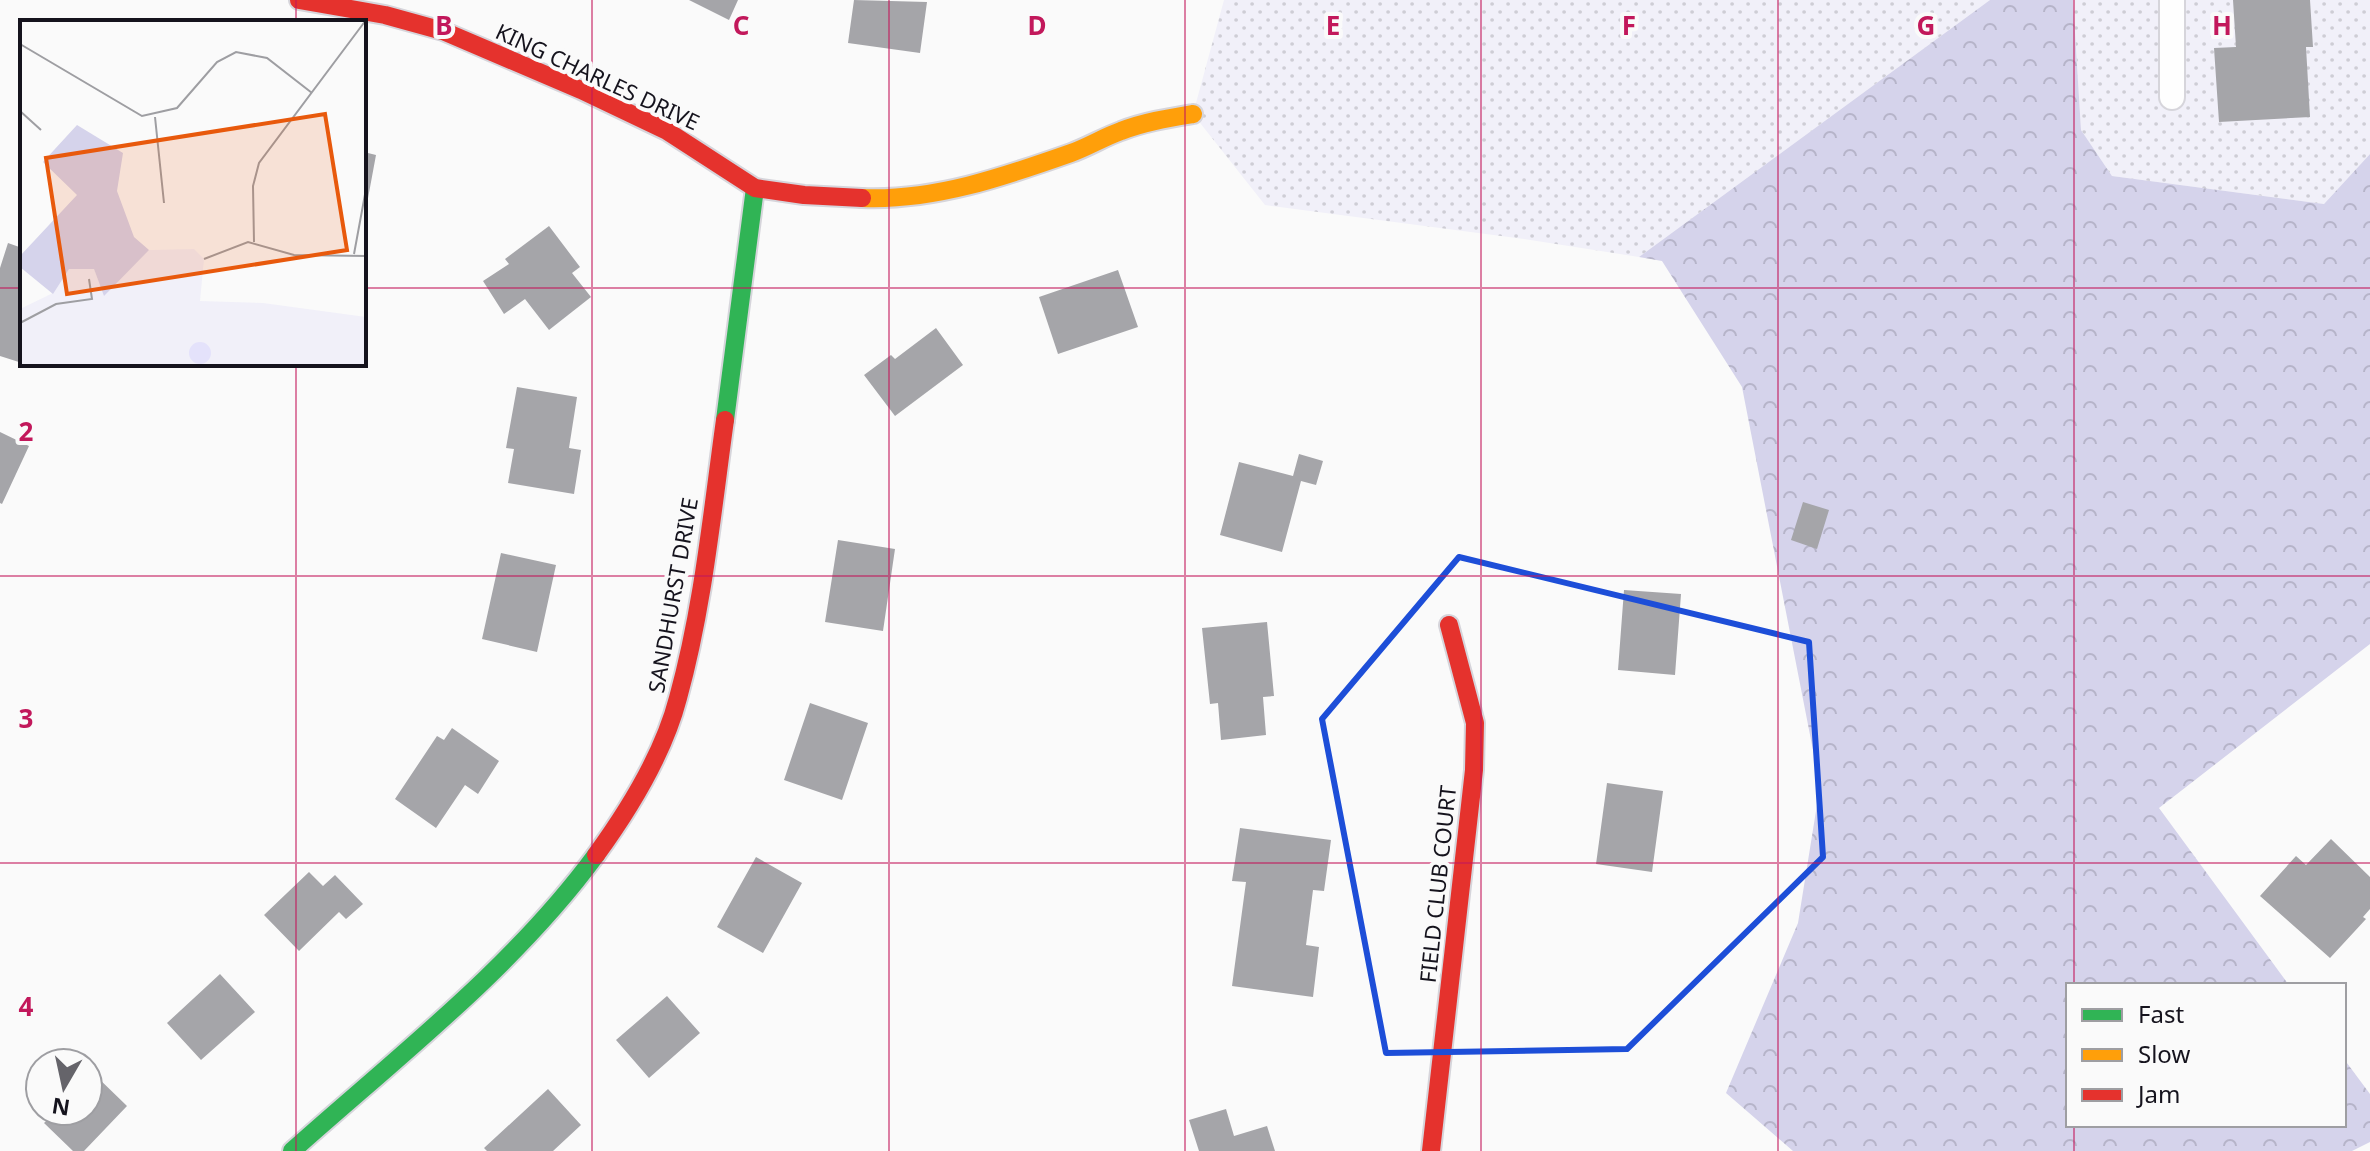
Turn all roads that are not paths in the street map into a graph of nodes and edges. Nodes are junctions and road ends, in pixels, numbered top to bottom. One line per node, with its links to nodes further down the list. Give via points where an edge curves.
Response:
1 (299, 0): 5 (street, KING CHARLES DRIVE, via 443,31 667,131)
2 (2172, 0): 3 (lane)
3 (2172, 97)
4 (1193, 114): 5 (street, KING CHARLES DRIVE, via 1121,131 1074,152 933,194 881,198)
5 (755, 188): 7 (street, SANDHURST DRIVE, via 703,585 678,700 659,750 609,837 539,925)
6 (1449, 625): 8 (street, FIELD CLUB COURT, via 1475,723 1474,770)
7 (292, 1151)
8 (1431, 1151)

